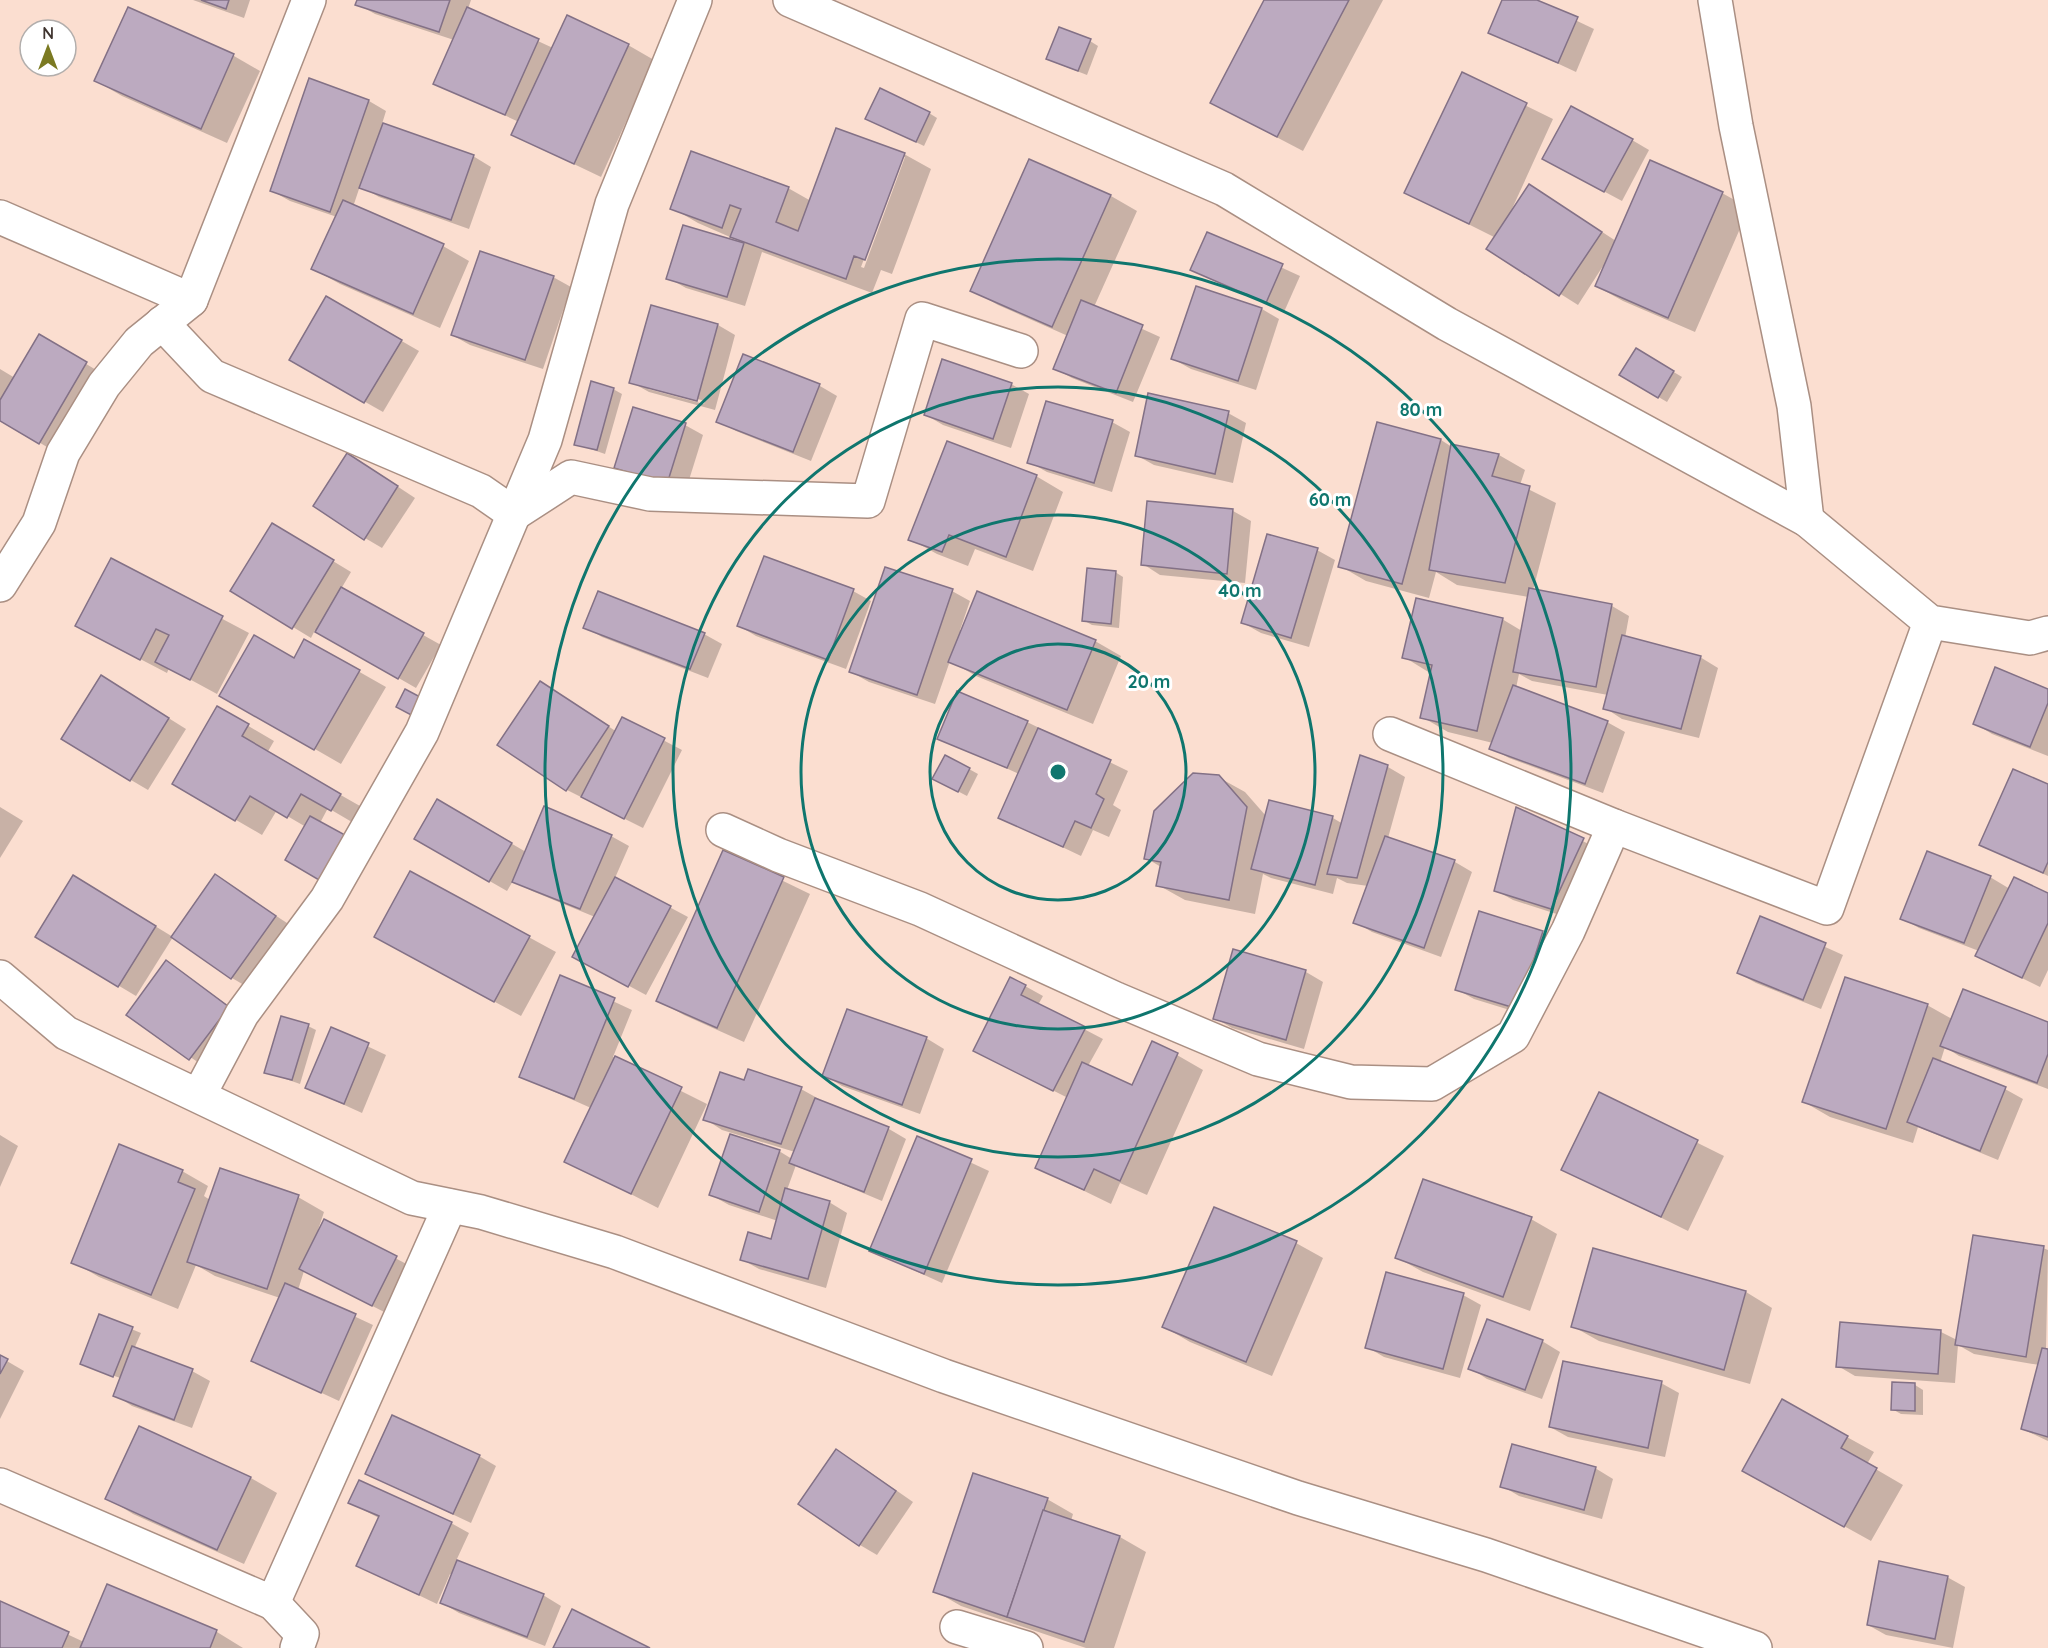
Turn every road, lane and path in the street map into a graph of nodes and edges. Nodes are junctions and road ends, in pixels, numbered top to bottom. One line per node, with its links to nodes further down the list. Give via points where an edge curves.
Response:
1 (309, 0): 6 (street)
2 (695, 0): 9 (street, via 612,204 545,440)
3 (790, 0): 10 (street, via 1224,189 1447,324)
4 (1715, 0): 10 (street, via 1736,126 1794,406)
5 (0, 217): 6 (street)
6 (191, 300): 7 (street)
7 (162, 323): 9 (street, via 212,376 481,491); 11 (street, via 139,342 104,385 63,453 39,523)
8 (1021, 351): 9 (street, via 922,319 867,501 650,494 572,477)
9 (514, 514): 18 (street, via 422,732 327,899 242,1014)
10 (1806, 520): 12 (street)
11 (0, 585)
12 (1930, 622): 13 (street, via 2031,638); 15 (street, via 1827,908)
13 (2048, 633)
14 (1390, 734): 15 (street)
15 (1614, 826): 16 (street, via 1568,931 1513,1036 1432,1084 1352,1082 1258,1059 921,909)
16 (723, 830)
17 (0, 977): 18 (street, via 66,1034)
18 (199, 1095): 19 (street, via 412,1198)
19 (450, 1206): 21 (street); 25 (street, via 615,1252 955,1379 1298,1498 1486,1555)
20 (0, 1485): 21 (street)
21 (273, 1603): 23 (street, via 302,1634)
22 (957, 1627): 24 (street)
23 (297, 1648)
24 (1026, 1648)
25 (1755, 1648)

